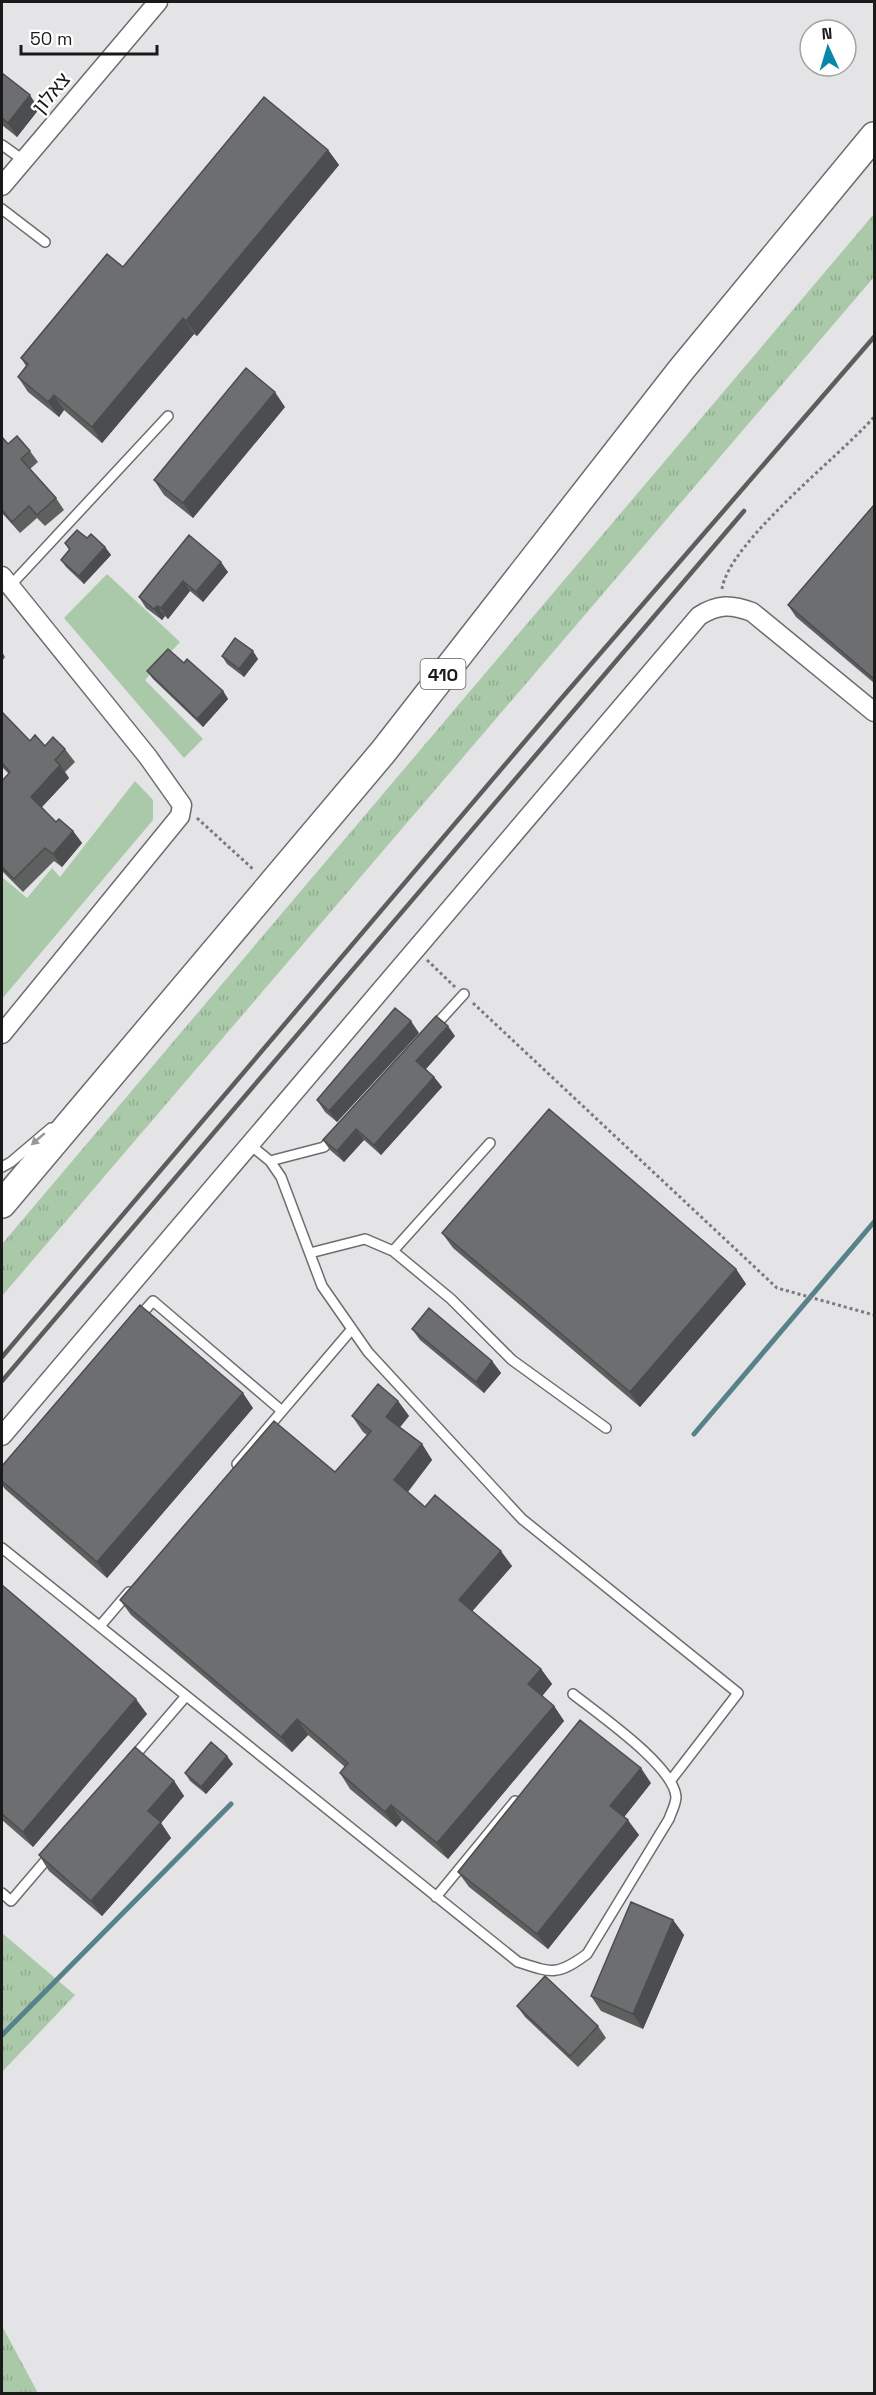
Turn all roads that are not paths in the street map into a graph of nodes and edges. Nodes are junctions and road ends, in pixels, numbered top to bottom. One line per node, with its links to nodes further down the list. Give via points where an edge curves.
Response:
1 (158, 2): 4 (street, צאלון)
2 (874, 136): 14 (main road, 410, via 688,361 382,752)
3 (2, 145): 4 (lane)
4 (23, 160): 5 (street, צאלון)
5 (2, 186)
6 (2, 209): 7 (lane)
7 (45, 242)
8 (168, 416): 9 (lane)
9 (6, 581): 12 (street, via 182,805 180,816)
10 (874, 712): 17 (street, via 752,612 731,605 699,616)
11 (464, 994): 13 (lane)
12 (2, 1034)
13 (425, 1037)
14 (113, 1073): 19 (lane, one-way to 19); 20 (main road, 410)
15 (340, 1130): 18 (lane, via 324,1147)
16 (490, 1143): 21 (lane)
17 (249, 1144): 18 (lane); 27 (street)
18 (270, 1161): 22 (lane, via 281,1177)
19 (2, 1167)
20 (2, 1204)
21 (393, 1251): 22 (lane, via 364,1239); 26 (lane, via 451,1299 512,1360)
22 (310, 1254): 24 (lane, via 322,1286)
23 (130, 1327): 25 (lane, via 153,1301)
24 (352, 1329): 25 (lane); 37 (lane, via 368,1352 522,1520 738,1693)
25 (282, 1412): 28 (lane)
26 (606, 1428)
27 (2, 1436)
28 (229, 1474)
29 (2, 1548): 31 (lane)
30 (138, 1582): 31 (lane)
31 (100, 1626): 33 (lane)
32 (573, 1694): 34 (lane)
33 (186, 1696): 36 (lane); 41 (lane)
34 (591, 1709): 35 (lane); 37 (lane, via 646,1753)
35 (584, 1718)
36 (125, 1767)
37 (670, 1780): 41 (lane, via 676,1798 669,1819 587,1954 567,1969 546,1972 518,1962)
38 (525, 1790): 41 (lane)
39 (56, 1847): 40 (lane, via 11,1901)
40 (2, 1893)
41 (436, 1897)

